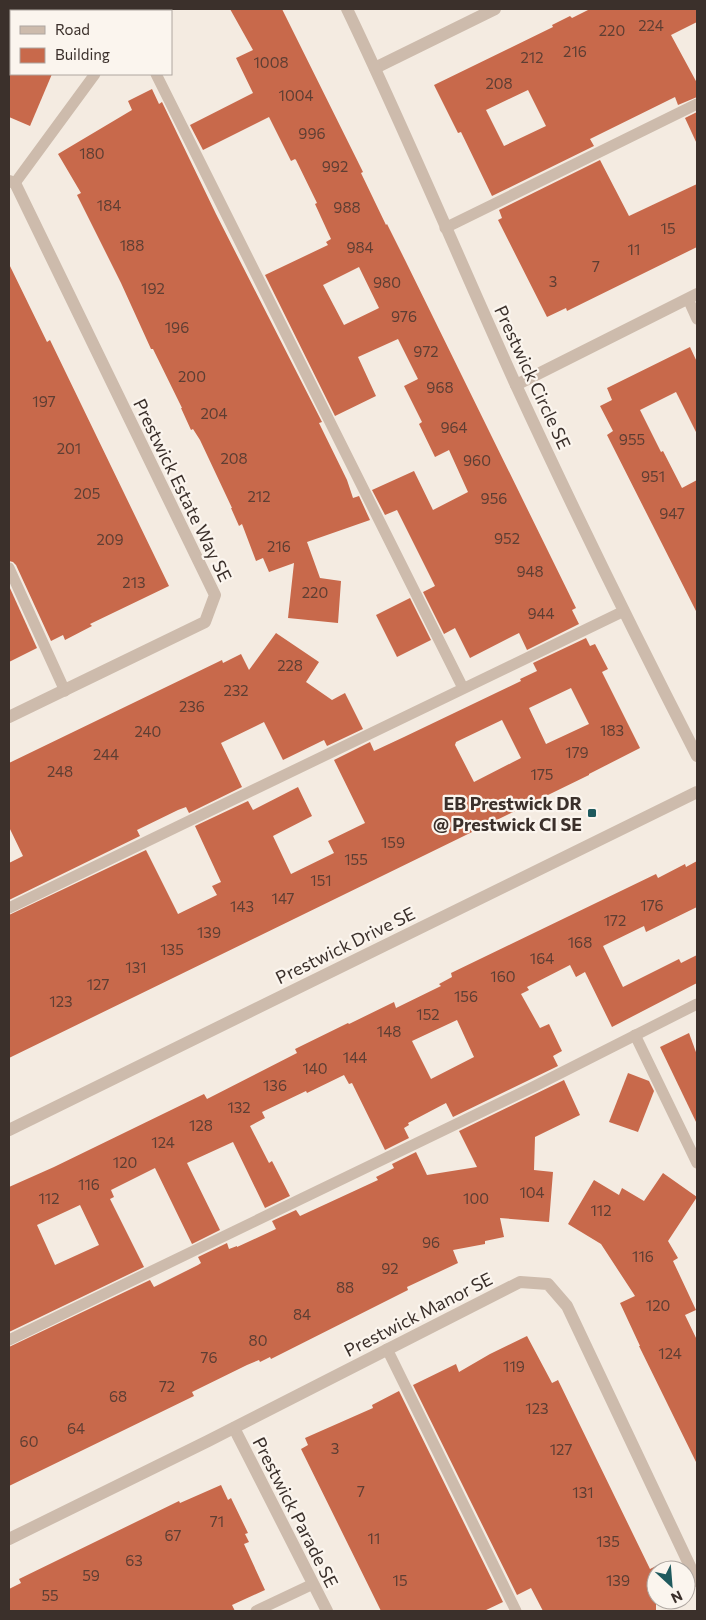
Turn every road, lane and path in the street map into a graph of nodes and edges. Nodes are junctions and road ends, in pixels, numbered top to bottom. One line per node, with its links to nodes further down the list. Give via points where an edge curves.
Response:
1 (347, 9): 3 (street, Prestwick Circle SE)
2 (496, 9): 3 (street)
3 (375, 68): 8 (street, Prestwick Circle SE)
4 (94, 75): 7 (lane)
5 (156, 75): 14 (lane)
6 (697, 104): 8 (lane)
7 (12, 182): 15 (street, Prestwick Estate Way SE, via 215,595 205,622)
8 (445, 228): 11 (street, Prestwick Circle SE)
9 (692, 297): 10 (lane); 11 (street)
10 (697, 320)
11 (516, 385): 13 (street, Prestwick Circle SE)
12 (9, 568): 15 (lane)
13 (624, 611): 14 (lane); 17 (street, Prestwick Circle SE)
14 (463, 688): 19 (lane)
15 (65, 691): 16 (street, Prestwick Estate Way SE)
16 (9, 717)
17 (697, 756)
18 (697, 792): 22 (street, Prestwick Drive SE)
19 (9, 908)
20 (697, 1004): 21 (lane)
21 (635, 1035): 23 (lane); 24 (lane)
22 (9, 1130)
23 (697, 1163)
24 (9, 1340)
25 (388, 1349): 26 (street, Prestwick Manor SE); 28 (street, Prestwick Manor SE, via 520,1282 548,1284 567,1306); 32 (lane)
26 (234, 1428): 27 (street, Prestwick Manor SE); 29 (street, Prestwick Parade SE)
27 (9, 1539)
28 (697, 1581)
29 (313, 1584): 30 (lane); 31 (street, Prestwick Parade SE)
30 (256, 1611)
31 (327, 1611)
32 (516, 1611)

